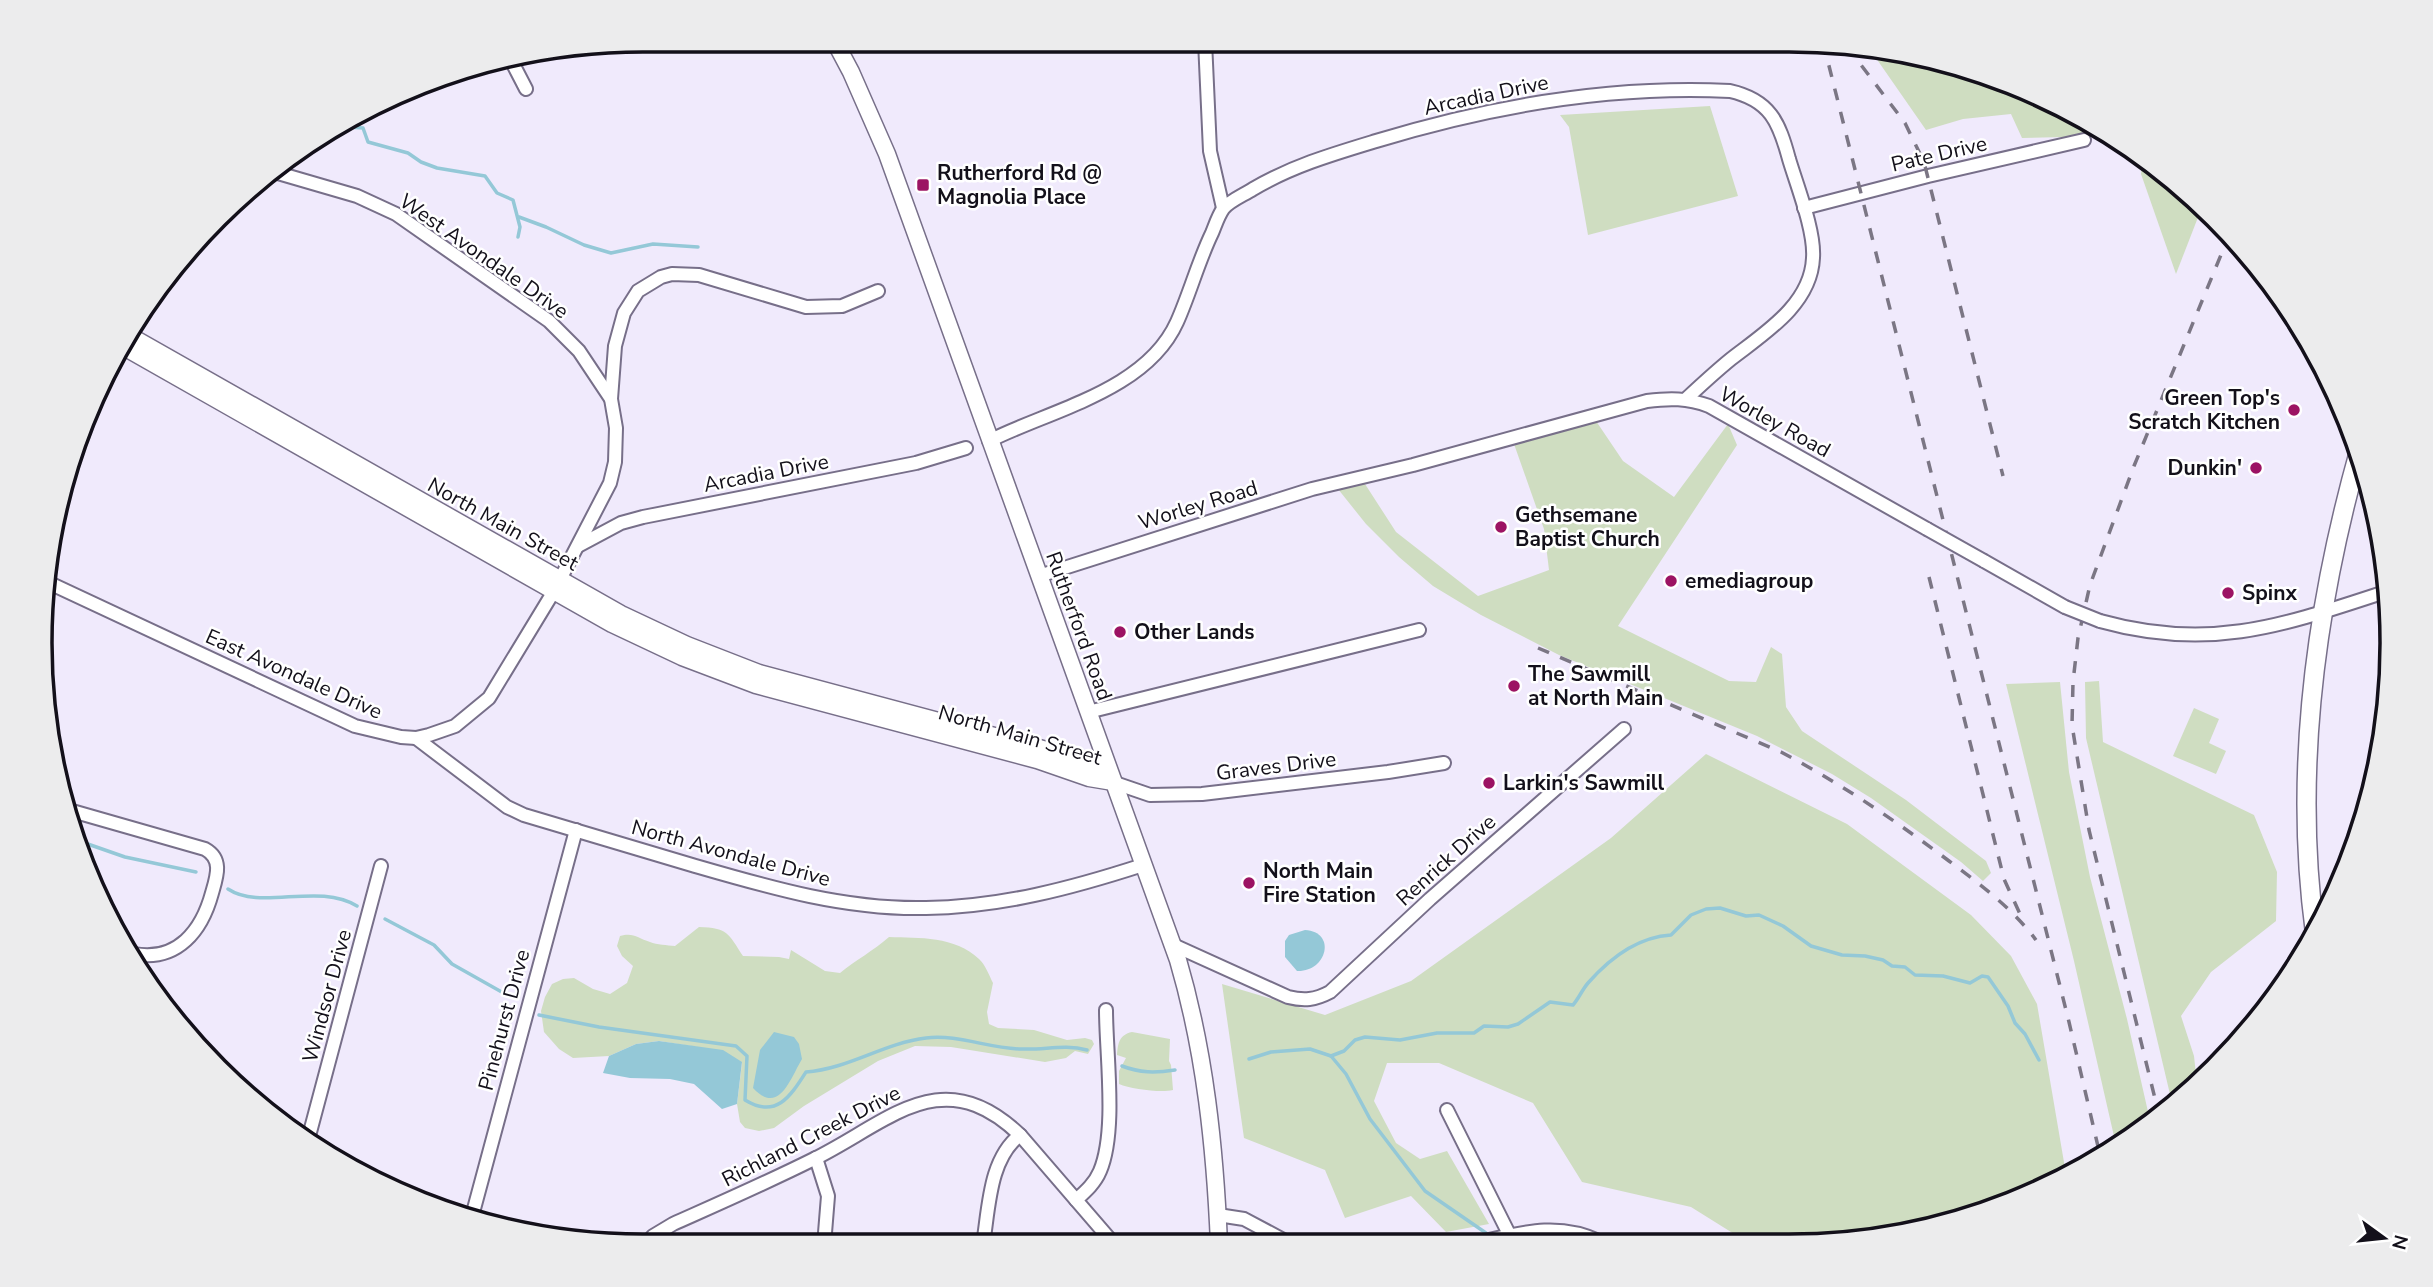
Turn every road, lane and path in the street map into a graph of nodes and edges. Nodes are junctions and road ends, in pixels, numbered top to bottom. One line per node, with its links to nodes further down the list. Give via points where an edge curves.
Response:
1 (840, 52): 15 (street, Rutherford Road, via 887,153)
2 (1206, 52): 7 (street, via 1210,151)
3 (515, 67): 4 (street)
4 (526, 89)
5 (2084, 140): 8 (street, Pate Drive)
6 (283, 176): 13 (street, West Avondale Drive, via 357,197 412,224 549,321 579,351)
7 (1223, 208): 8 (street, Arcadia Drive, via 1294,168 1430,125 1577,96 1707,90 1744,94 1767,108 1781,131); 15 (street, via 1176,324 1147,361 1083,402)
8 (1804, 208): 12 (street, Arcadia Drive, via 1813,258 1807,283 1777,323)
9 (878, 291): 13 (street, via 842,306 806,307 699,275 661,277 638,291 624,313 615,346)
10 (137, 340): 14 (street, North Main Street)
11 (131, 350): 14 (street, North Main Street)
12 (1686, 399): 19 (street, Worley Road, via 1647,401 1320,487); 23 (street, Worley Road, bridge, via 1709,406 2065,607 2100,621 2154,633 2202,636)
13 (611, 400): 18 (street, West Avondale Drive, via 615,462 610,482)
14 (251, 412): 20 (street, North Main Street)
15 (989, 441): 19 (street, Rutherford Road)
16 (966, 448): 18 (street, Arcadia Drive, via 916,463 643,517)
17 (2354, 470): 23 (main road)
18 (577, 546): 20 (street, West Avondale Drive)
19 (1039, 576): 25 (street, Rutherford Road)
20 (556, 585): 27 (street, East Avondale Drive, via 489,698 455,726); 29 (street, North Main Street, via 801,691 1065,755 1092,764)
21 (56, 586): 27 (street, East Avondale Drive, via 355,726)
22 (2378, 595): 23 (street, Worley Road)
23 (2322, 614): 34 (main road, via 2308,768)
24 (1419, 630): 25 (street)
25 (1088, 712): 29 (street, Rutherford Road)
26 (1624, 729): 35 (street, Renrick Drive, via 1330,992 1308,1000 1288,997)
27 (416, 738): 31 (street, North Avondale Drive, via 507,807)
28 (1444, 763): 29 (street, Graves Drive, via 1202,794 1150,795)
29 (1115, 783): 32 (street, Rutherford Road)
30 (78, 813): 36 (street, via 205,849 216,859 207,911 192,936 161,953)
31 (576, 830): 32 (street, North Avondale Drive, via 763,886 828,901 886,907 955,907 1018,899); 43 (street, Pinehurst Drive)
32 (1143, 865): 35 (street, Rutherford Road)
33 (381, 866): 39 (street, Windsor Drive)
34 (2314, 916)
35 (1171, 944): 44 (street, Rutherford Road, via 1186,988 1202,1067)
36 (141, 954)
37 (1106, 1010): 42 (street, via 1108,1141 1100,1173)
38 (1447, 1110): 51 (street)
39 (310, 1131)
40 (1020, 1135): 41 (street, Richland Creek Drive, via 982,1106 947,1100 889,1115); 42 (street, Richland Creek Drive); 47 (street, via 1009,1143 995,1172)
41 (816, 1158): 45 (street, Richland Creek Drive); 46 (street, via 828,1196)
42 (1076, 1200): 48 (street, Richland Creek Drive)
43 (474, 1209)
44 (1218, 1215): 49 (street, Rutherford Road); 50 (street, via 1244,1219)
45 (656, 1234)
46 (825, 1234)
47 (985, 1234)
48 (1105, 1234)
49 (1219, 1234)
50 (1272, 1234)
51 (1509, 1234)
52 (1528, 1234): 53 (street, via 1564,1230)
53 (1576, 1234)

